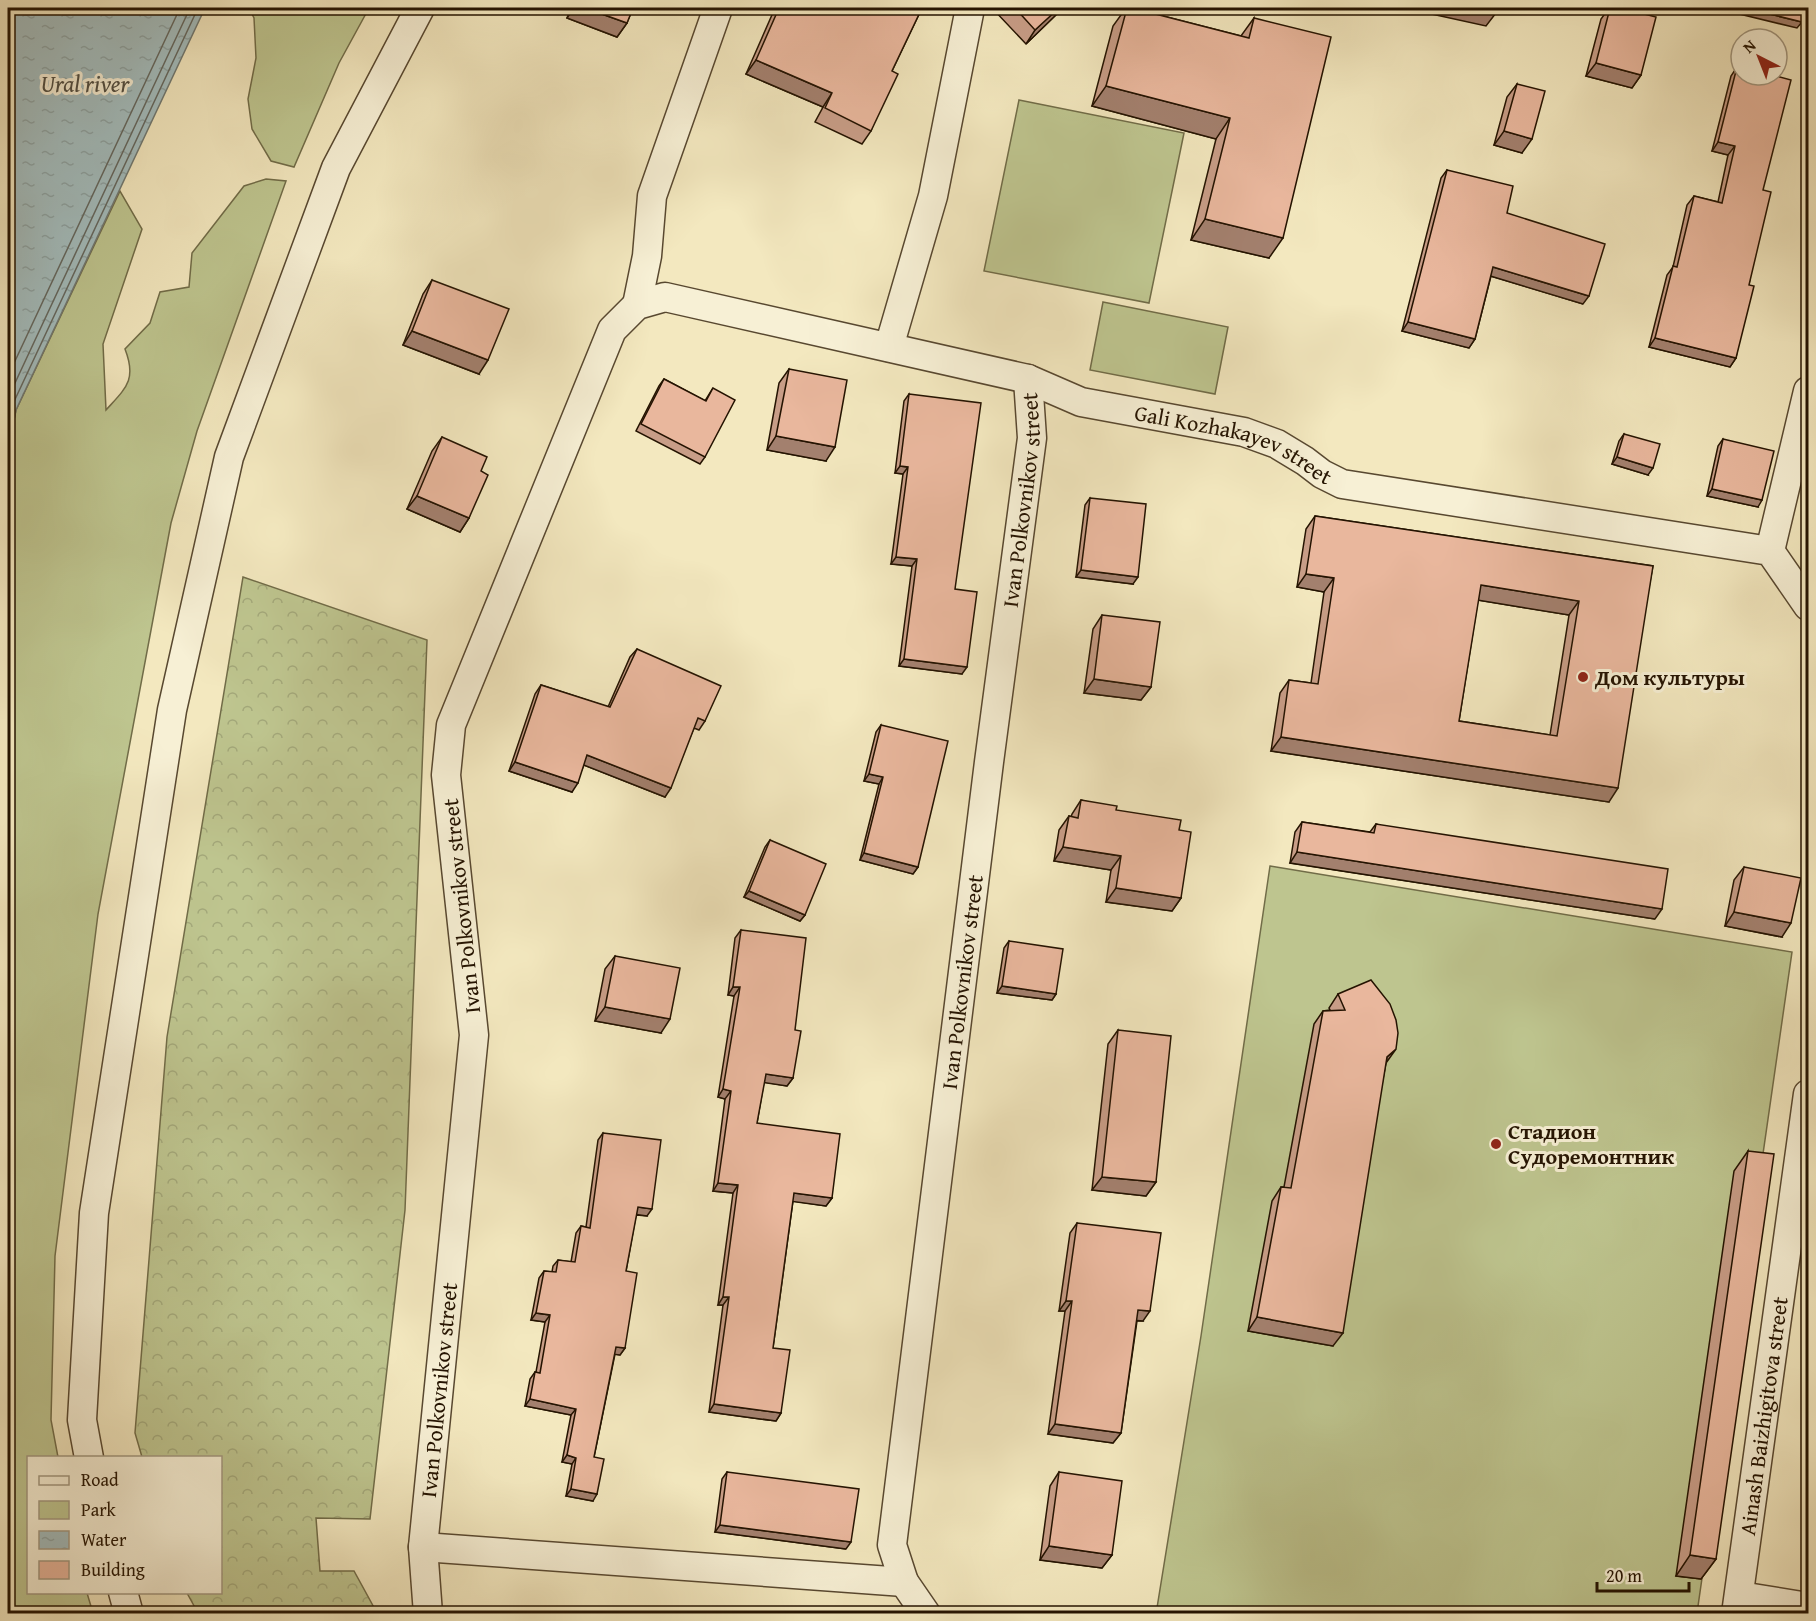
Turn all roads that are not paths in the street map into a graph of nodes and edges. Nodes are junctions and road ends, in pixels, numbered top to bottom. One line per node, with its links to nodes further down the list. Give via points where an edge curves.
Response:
1 (420, 8): 11 (street, via 336,168 227,468 172,710 94,1213 82,1420)
2 (718, 8): 4 (street, via 652,196 647,256)
3 (970, 8): 5 (street, via 933,196)
4 (637, 304): 5 (street, Gali Kozhakayev street, via 664,297); 12 (street, Ivan Polkovnikov street, via 612,330 451,725 446,775 474,1035)
5 (889, 347): 6 (street, Gali Kozhakayev street)
6 (1028, 379): 8 (street, Gali Kozhakayev street, via 1081,402 1244,432 1277,444 1342,484); 13 (street, Ivan Polkovnikov street, via 1032,438 892,1545)
7 (1809, 391): 8 (street)
8 (1770, 551): 9 (street)
9 (1809, 606)
10 (1809, 1094): 15 (street, Ainash Baizhigitova street)
11 (89, 1456)
12 (423, 1547): 13 (street); 18 (street, Ivan Polkovnikov street)
13 (904, 1582): 19 (street, Ivan Polkovnikov street)
14 (123, 1594): 17 (street)
15 (1738, 1605): 16 (street, Ainash Baizhigitova street)
16 (1809, 1607)
17 (129, 1614)
18 (428, 1614)
19 (926, 1614)

